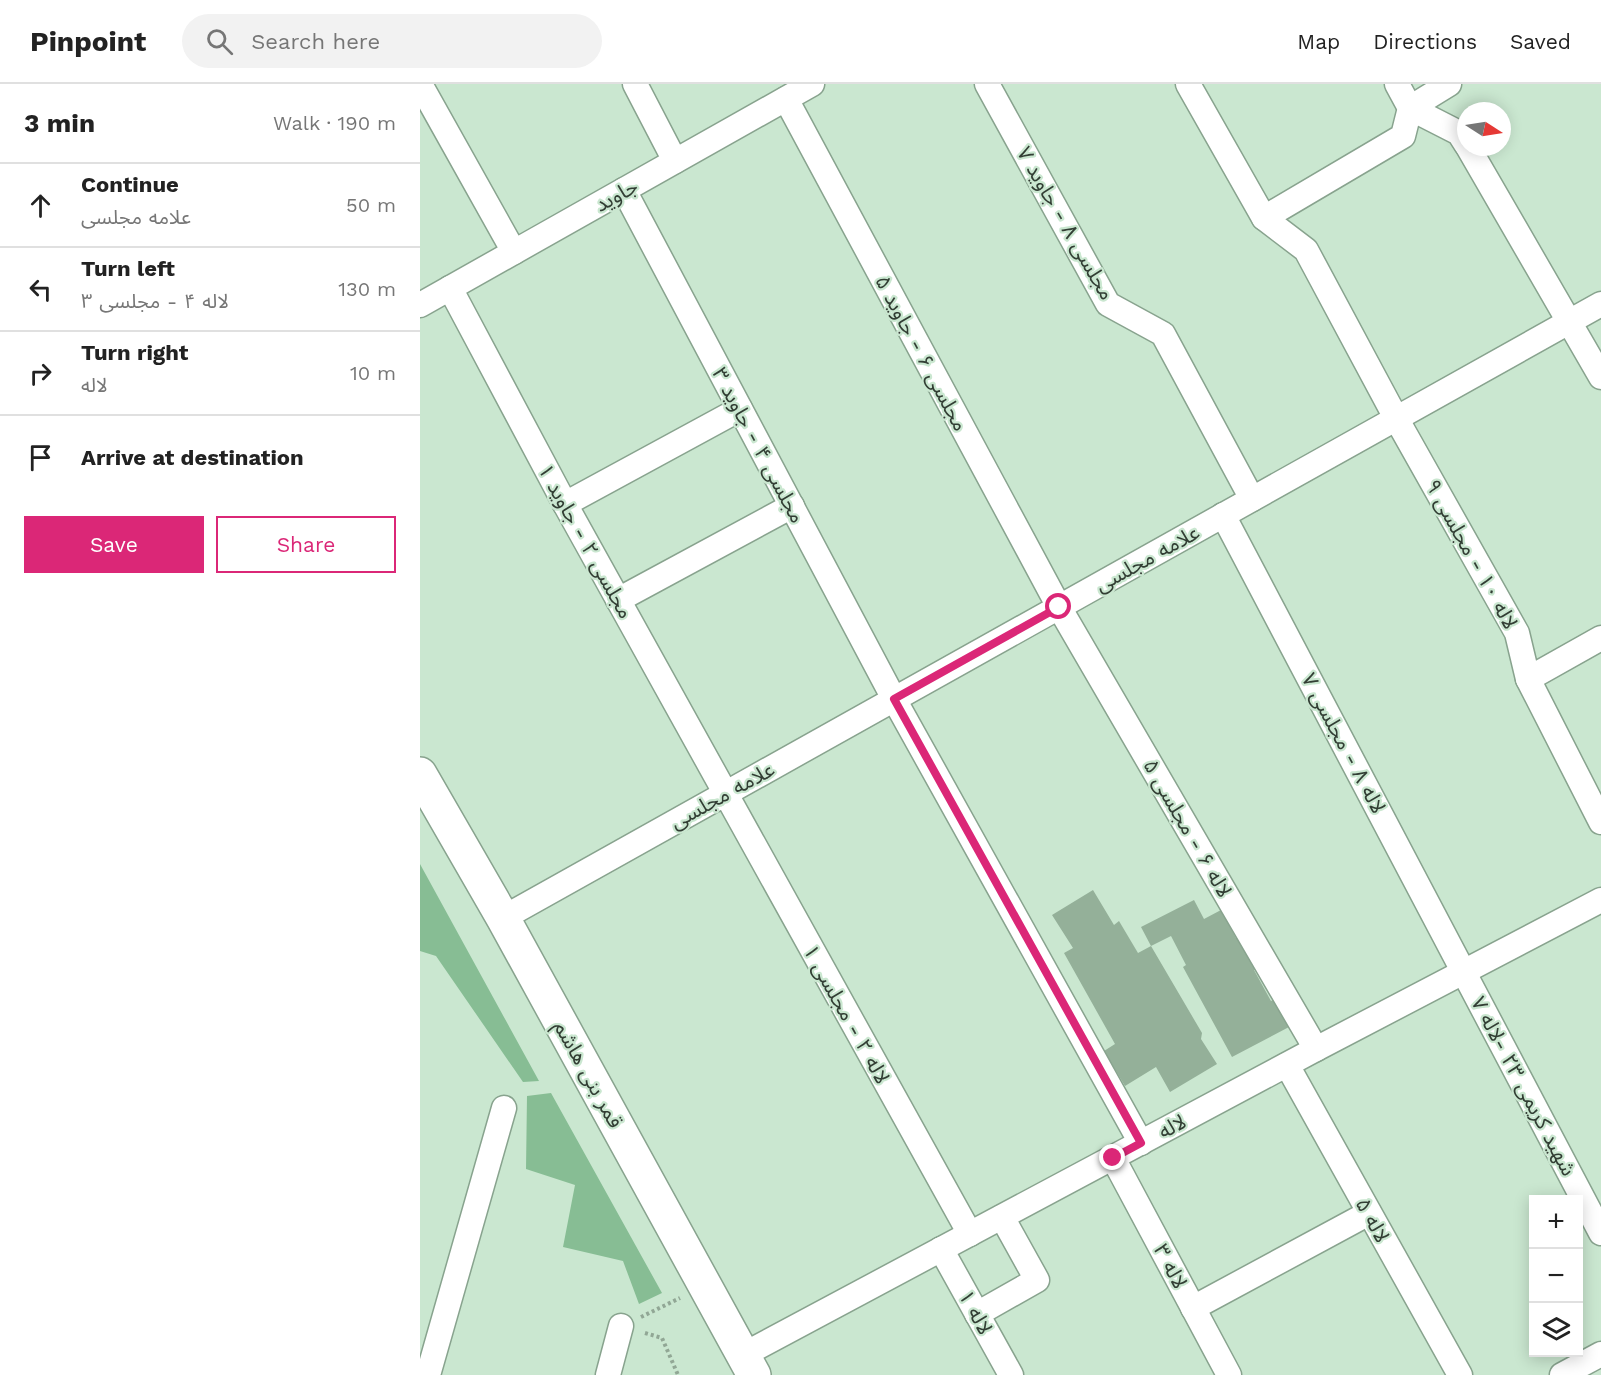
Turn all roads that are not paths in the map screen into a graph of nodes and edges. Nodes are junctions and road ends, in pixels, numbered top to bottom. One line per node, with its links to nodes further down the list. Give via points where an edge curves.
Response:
1 (420, 84): 15 (street)
2 (635, 84): 12 (street)
3 (812, 84): 8 (street, جاوید)
4 (987, 84): 23 (street, مجلسی ۸ - جاوید ۷, via 1108,304 1163,334)
5 (1188, 84): 14 (street)
6 (1397, 84): 9 (street)
7 (1449, 84): 9 (street)
8 (786, 99): 12 (street, جاوید); 28 (street, مجلسی ۶ - جاوید ۵)
9 (1410, 108): 10 (street); 14 (street, via 1403,136)
10 (1457, 132)
11 (1473, 156): 19 (street)
12 (675, 161): 13 (street, جاوید)
13 (624, 190): 15 (street, جاوید); 21 (street, مجلسی ۴ - جاوید ۳)
14 (1264, 218): 22 (street, لاله ۱۰ - مجلسی ۹, via 1306,250)
15 (514, 252): 16 (street, جاوید)
16 (450, 288): 18 (street, جاوید); 24 (street, مجلسی ۲ - جاوید ۱)
17 (1601, 304): 19 (street, علامه مجلسی)
18 (420, 305)
19 (1568, 322): 20 (street); 22 (street, علامه مجلسی)
20 (1601, 377)
21 (740, 409): 24 (street); 25 (street, مجلسی ۴ - جاوید ۳)
22 (1396, 418): 23 (street, علامه مجلسی); 30 (street, لاله ۱۰ - مجلسی ۹, via 1517,633)
23 (1252, 499): 26 (street, علامه مجلسی)
24 (565, 504): 27 (street, مجلسی ۲ - جاوید ۱)
25 (792, 506): 27 (street); 31 (street, مجلسی ۴ - جاوید ۳)
26 (1223, 515): 28 (street, علامه مجلسی); 37 (street, لاله ۸ - مجلسی ۷)
27 (618, 600): 33 (street, مجلسی ۲ - جاوید ۱)
28 (1059, 607): 31 (street, علامه مجلسی); 38 (street, لاله ۶ - مجلسی ۵)
29 (1601, 638): 30 (street)
30 (1528, 679): 34 (street, لاله ۱۰ - مجلسی ۹)
31 (894, 699): 33 (street, علامه مجلسی); 41 (street, مجلسی ۴ - جاوید ۳)
32 (420, 774): 36 (street, قمر بنی هاشم)
33 (725, 794): 36 (street, علامه مجلسی); 46 (street, لاله ۲ - مجلسی ۱)
34 (1601, 822)
35 (1601, 900): 37 (street, لاله)
36 (503, 918): 52 (street, قمر بنی هاشم)
37 (1464, 971): 38 (street, لاله); 45 (street, شهید کریمی ۲۳ -لاله ۷)
38 (1316, 1049): 39 (street, لاله)
39 (1287, 1065): 41 (street, لاله); 43 (street, لاله ۵)
40 (504, 1108): 53 (street)
41 (1141, 1143): 42 (street, لاله)
42 (1113, 1158): 44 (street, لاله); 48 (street, لاله ۳)
43 (1370, 1213): 48 (street); 57 (street, لاله ۵)
44 (1002, 1217): 46 (street, لاله); 49 (street, via 1037,1280)
45 (1601, 1233)
46 (970, 1234): 47 (street, لاله)
47 (941, 1249): 49 (street, لاله ۱); 52 (street, لاله)
48 (1193, 1308): 56 (street, لاله ۳)
49 (977, 1314): 55 (street, لاله ۱)
50 (621, 1326): 54 (street)
51 (1601, 1354): 58 (street)
52 (749, 1365)
53 (430, 1373)
54 (608, 1375)
55 (1011, 1375)
56 (1229, 1375)
57 (1460, 1375)
58 (1562, 1375)

